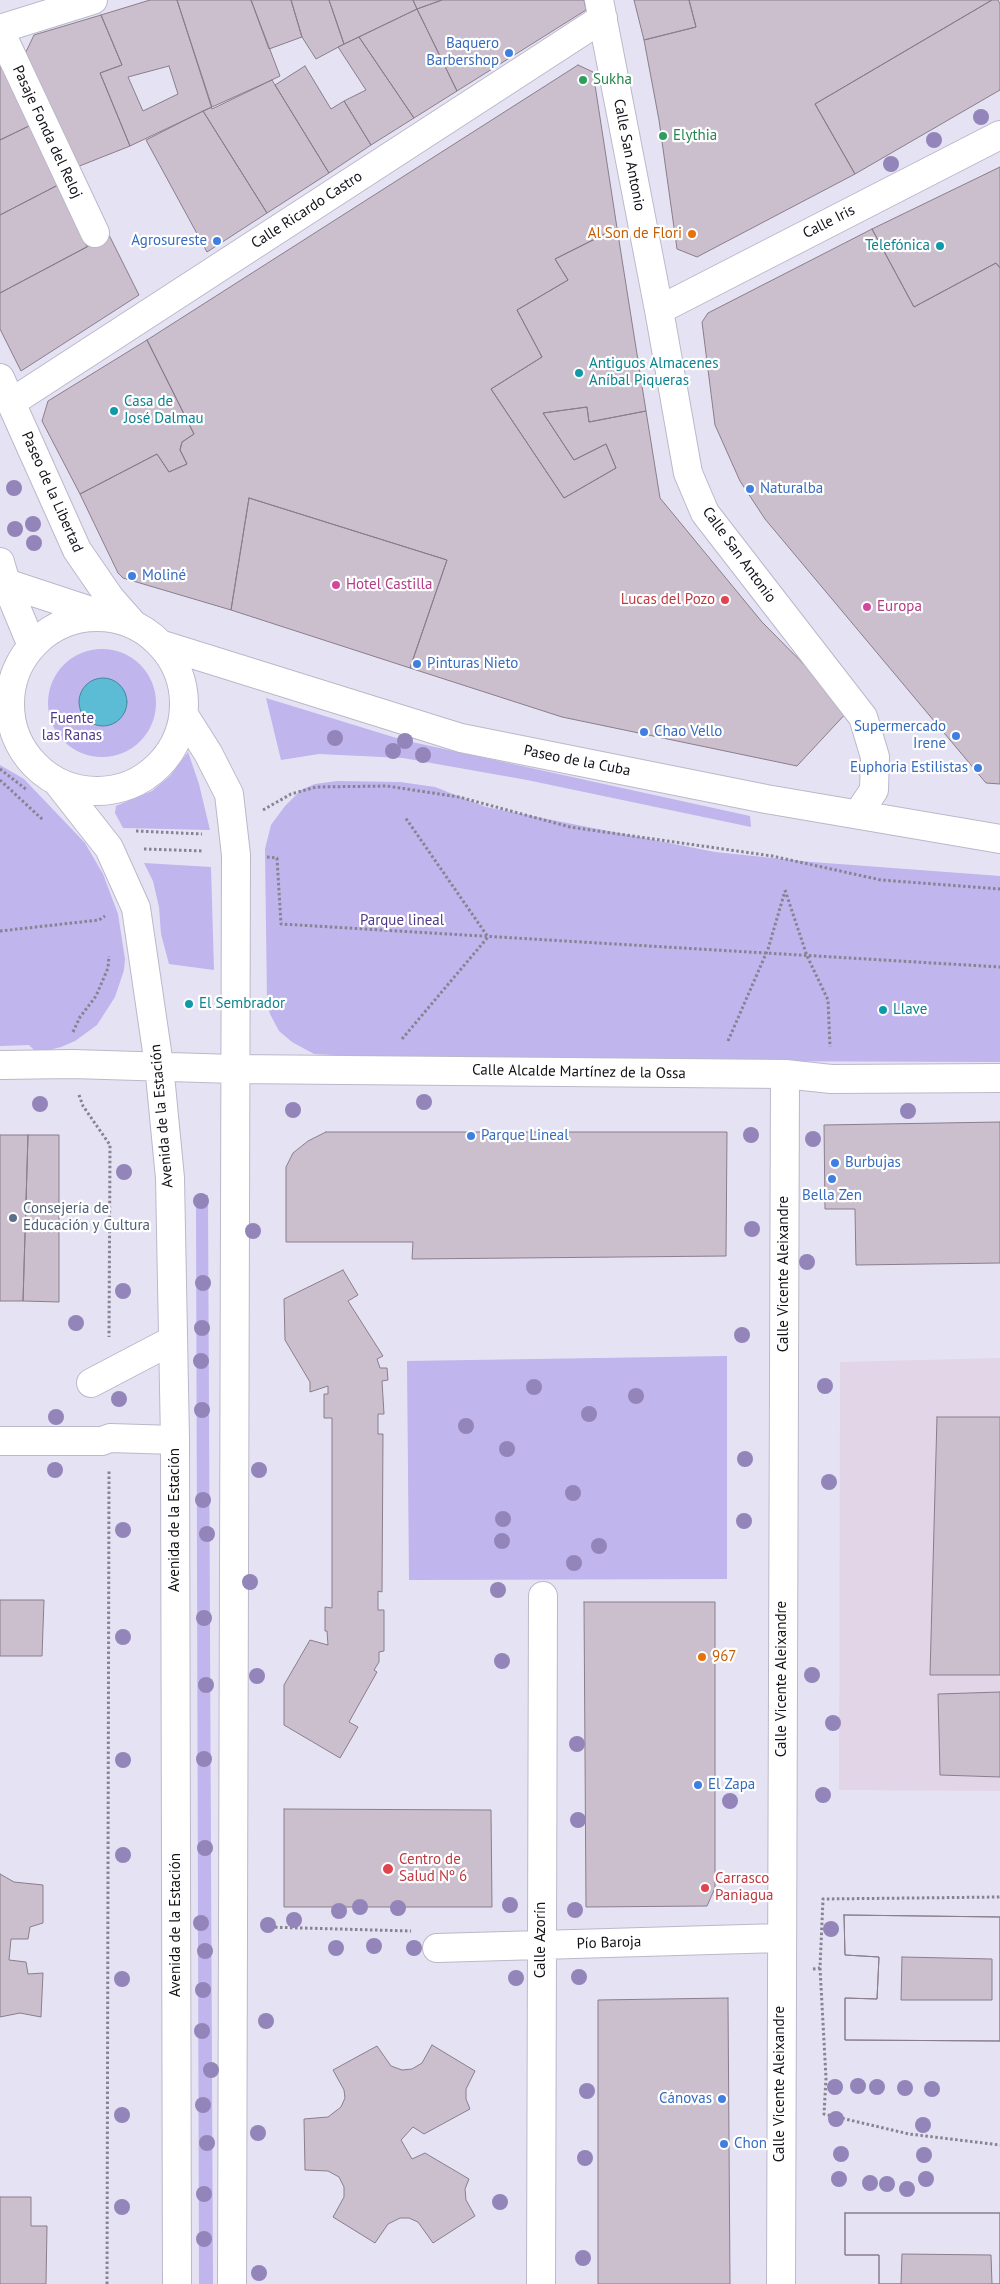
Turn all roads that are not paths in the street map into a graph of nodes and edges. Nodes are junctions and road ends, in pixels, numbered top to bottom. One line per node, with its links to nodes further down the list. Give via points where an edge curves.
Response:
1 (93, 0): 3 (main road)
2 (601, 9): 6 (main road, Calle San Antonio); 8 (main road, Calle Ricardo Castro)
3 (0, 30): 5 (main road, Pasaje Fonda del Reloj)
4 (1000, 135): 6 (main road, Calle Iris)
5 (95, 233)
6 (659, 310): 17 (main road, Calle San Antonio, via 688,472 704,513 863,717 875,757 874,790)
7 (0, 378): 8 (main road, Paseo de la Libertad)
8 (12, 402): 10 (main road, Paseo de la Libertad, via 77,550)
9 (2, 575): 10 (main road); 12 (main road)
10 (121, 620): 11 (main road, via 149,633); 12 (main road, via 80,618 64,623)
11 (163, 645): 13 (main road, via 179,672); 17 (main road, Paseo de la Cuba, via 461,738 766,799)
12 (32, 646): 15 (main road, via 20,662 10,705 16,738)
13 (184, 715): 16 (main road, via 174,747 150,775 136,783 106,791 91,791); 21 (main road, via 229,794 237,898)
14 (0, 742): 15 (main road)
15 (32, 764): 16 (main road)
16 (58, 783): 20 (main road, Avenida de la Estación, via 110,848 136,908)
17 (858, 814): 18 (main road, Paseo de la Cuba)
18 (1000, 839)
19 (0, 1065): 20 (main road, Calle Alcalde Martínez de la Ossa)
20 (159, 1065): 21 (main road, Calle Alcalde Martínez de la Ossa); 24 (main road, Avenida de la Estación, via 170,1178)
21 (234, 1069): 22 (main road, Calle Alcalde Martínez de la Ossa); 33 (main road)
22 (784, 1074): 23 (main road, Calle Alcalde Martínez de la Ossa, via 831,1079); 29 (main road, Calle Vicente Aleixandre)
23 (1000, 1078)
24 (173, 1340): 25 (main road); 26 (main road, Avenida de la Estación)
25 (100, 1378)
26 (175, 1440): 27 (main road); 32 (main road, Avenida de la Estación)
27 (0, 1441)
28 (543, 1596): 30 (main road, Calle Azorín)
29 (780, 1938): 30 (main road, Pío Baroja); 35 (main road, Calle Vicente Aleixandre)
30 (541, 1945): 31 (main road, Pío Baroja); 34 (main road, Calle Azorín)
31 (437, 1948)
32 (177, 2284)
33 (232, 2284)
34 (541, 2284)
35 (780, 2284)

